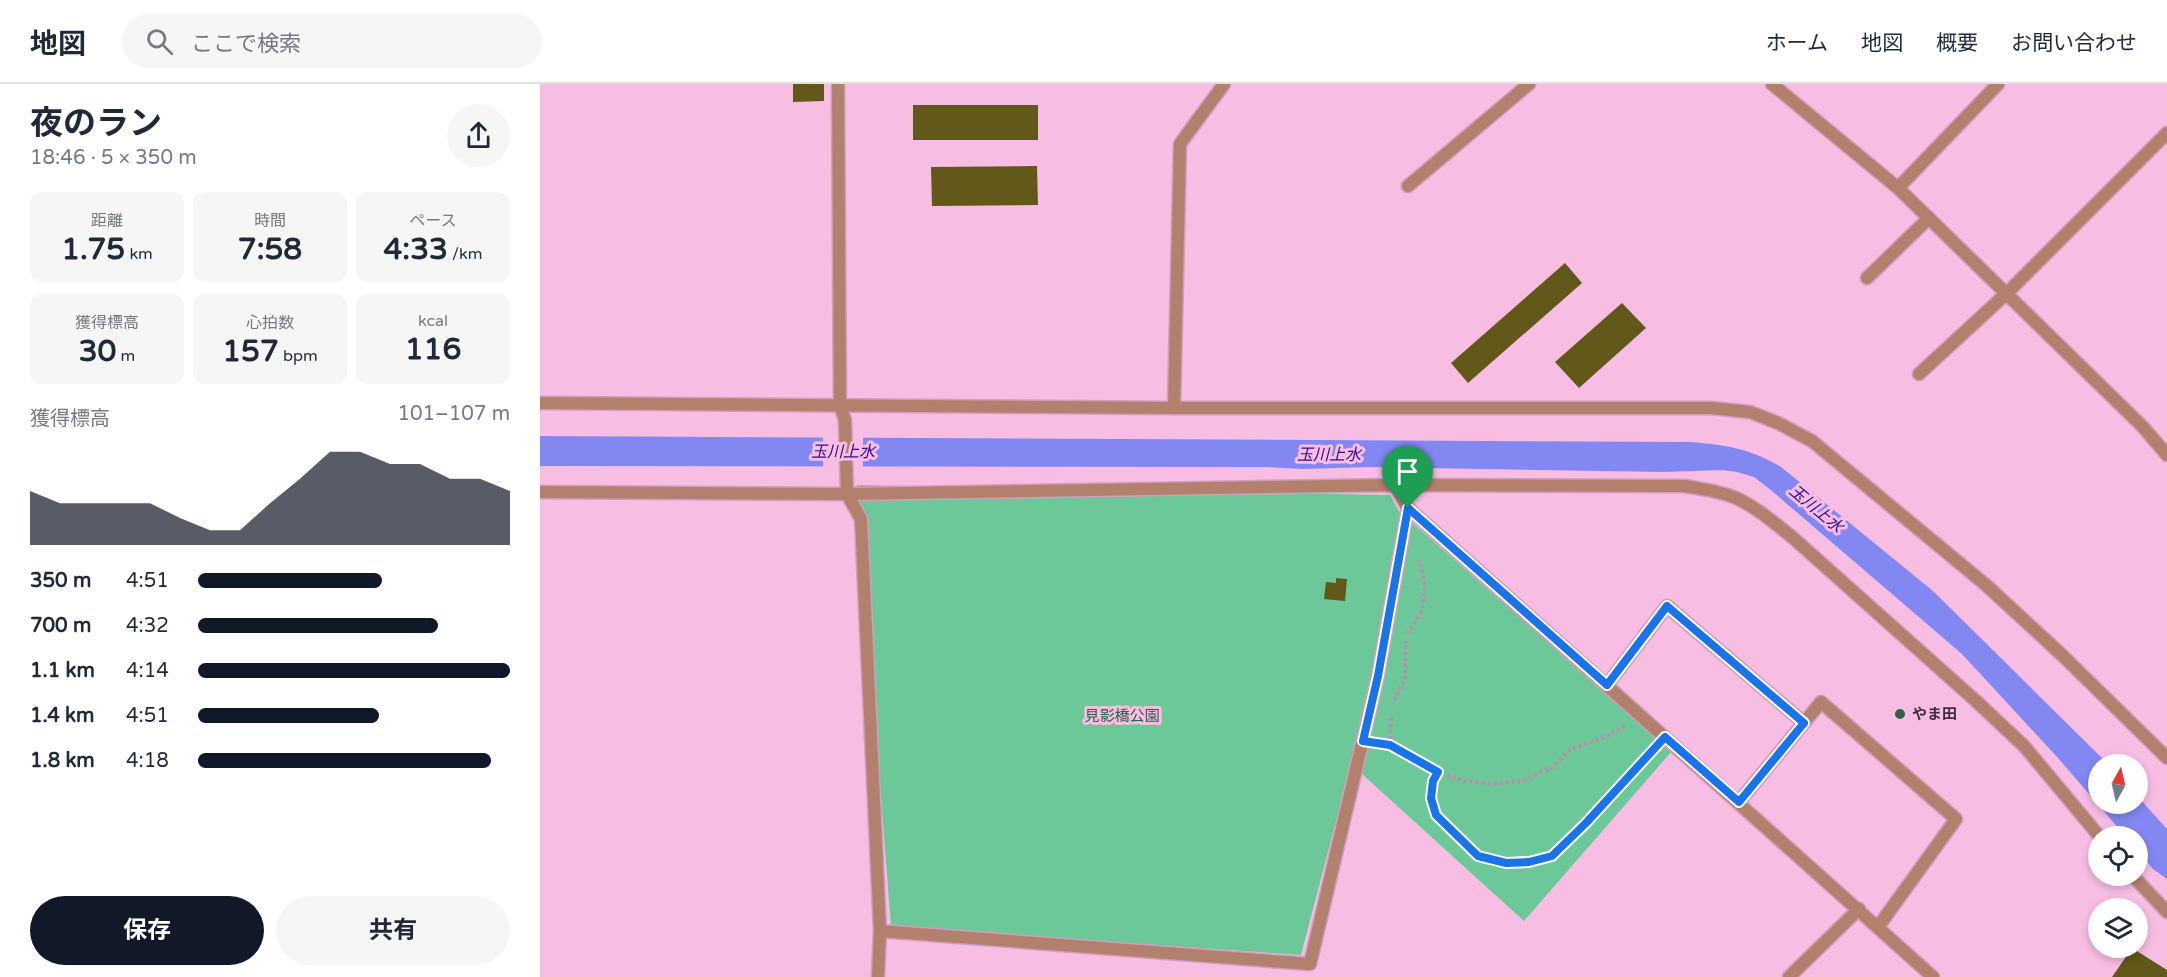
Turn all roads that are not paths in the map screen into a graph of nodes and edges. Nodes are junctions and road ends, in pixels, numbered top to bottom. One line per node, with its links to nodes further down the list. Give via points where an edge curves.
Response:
1 (838, 84): 14 (street)
2 (1224, 84): 15 (street, via 1180,144)
3 (1529, 84): 7 (street)
4 (1772, 84): 8 (street)
5 (1998, 84): 8 (street)
6 (2167, 133): 11 (street)
7 (1408, 186)
8 (1898, 188): 9 (street)
9 (1929, 218): 10 (street); 11 (street)
10 (1867, 278)
11 (2007, 293): 12 (street); 16 (street)
12 (1919, 374)
13 (540, 404): 14 (street)
14 (840, 406): 15 (street); 19 (street, via 845,420)
15 (1174, 408): 23 (street, via 1711,408 1750,412 1812,441 1986,585)
16 (2167, 455)
17 (1395, 485): 19 (street); 20 (street); 25 (street, via 1685,486 1736,498 1791,536 1976,701 2024,746)
18 (540, 492): 19 (street)
19 (847, 494): 30 (street, via 861,519)
20 (1408, 508): 21 (street); 30 (street, via 1378,676 1310,964)
21 (1607, 685): 22 (street, via 1667,606); 24 (street)
22 (1804, 723): 24 (street); 29 (street, via 1821,702 1956,819)
23 (2167, 758)
24 (1739, 802): 27 (street)
25 (2091, 826)
26 (2142, 886): 28 (street)
27 (1859, 909): 29 (street); 32 (street)
28 (2167, 912)
29 (1878, 927): 33 (street)
30 (880, 931): 31 (street)
31 (878, 977)
32 (1789, 977)
33 (1933, 977)

